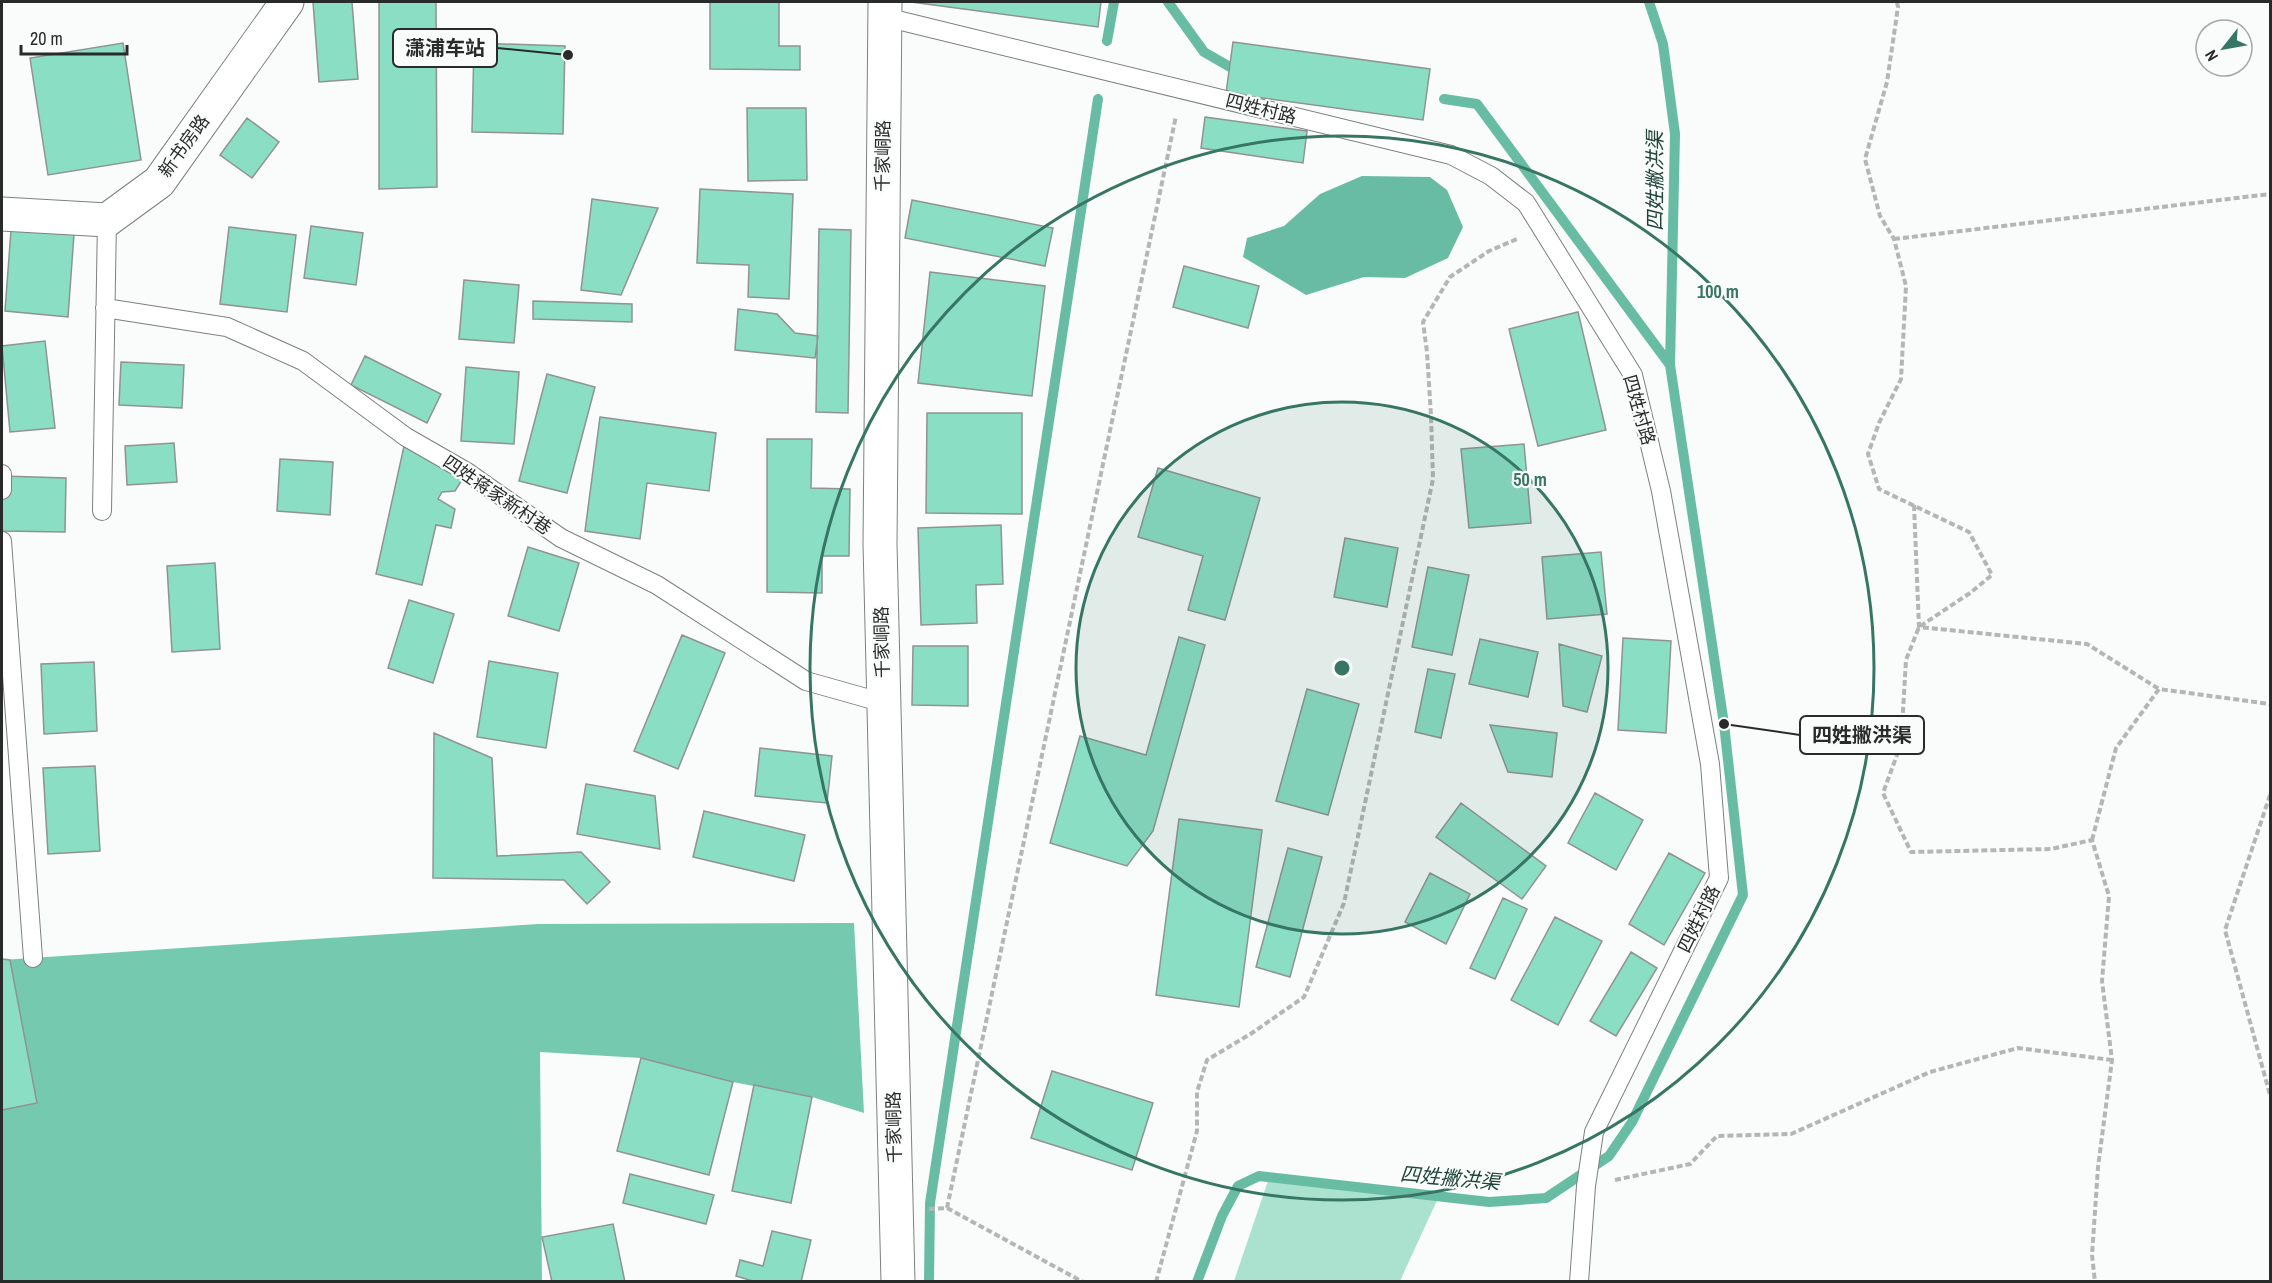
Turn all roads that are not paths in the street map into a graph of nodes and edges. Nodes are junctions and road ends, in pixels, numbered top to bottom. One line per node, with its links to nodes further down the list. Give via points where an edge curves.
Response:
1 (287, 2): 4 (main road, 新书房路, via 159,182)
2 (885, 9): 10 (main road, 千家峒路, via 880,544); 13 (lane, 四姓村路, via 1182,89 1451,155 1491,176 1526,203 1633,375 1661,491 1710,764 1719,878 1594,1132)
3 (2, 214): 4 (main road)
4 (106, 220): 5 (lane)
5 (105, 308): 8 (lane); 10 (lane, 四姓蒋家新村巷, via 227,327 303,361 406,437 467,472 561,538 657,585 806,681)
6 (2, 474): 7 (lane)
7 (2, 490)
8 (102, 511)
9 (2, 541): 11 (lane)
10 (884, 703): 12 (main road, 千家峒路)
11 (33, 958)
12 (898, 1281)
13 (1580, 1281)

